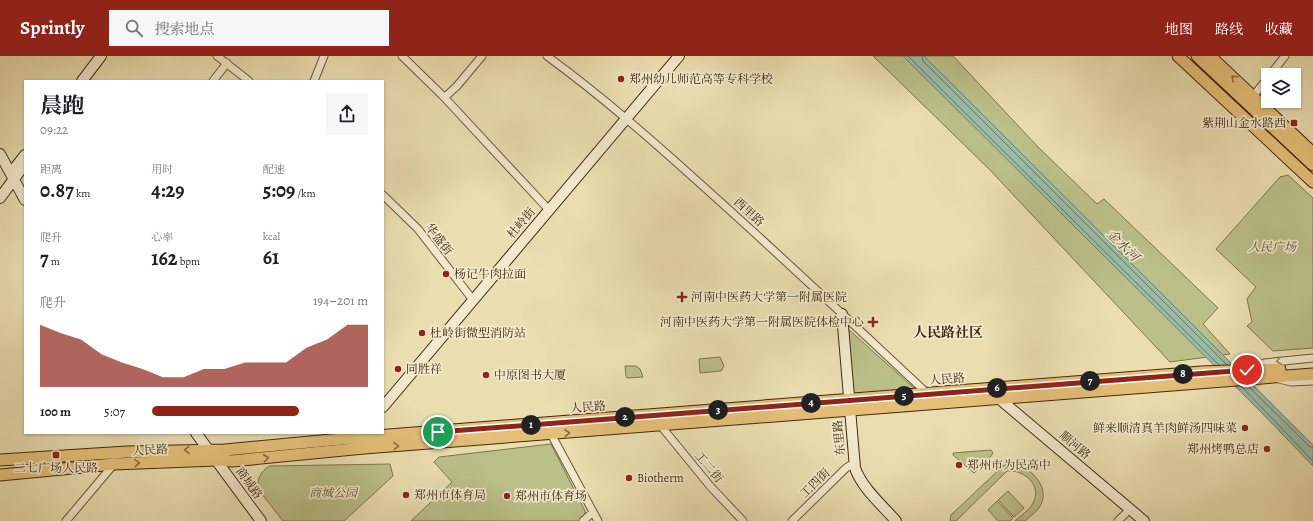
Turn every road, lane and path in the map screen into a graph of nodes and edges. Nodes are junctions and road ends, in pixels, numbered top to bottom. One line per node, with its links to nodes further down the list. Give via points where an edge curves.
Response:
1 (101, 56): 16 (street)
2 (108, 56): 17 (street)
3 (217, 56): 14 (street)
4 (324, 56): 20 (street)
5 (402, 56): 23 (street)
6 (482, 56): 23 (street)
7 (547, 56): 24 (street, 西里路)
8 (679, 56): 24 (street, 杜岭街)
9 (1178, 56): 33 (main road)
10 (1186, 56): 33 (main road)
11 (1197, 56): 31 (main road)
12 (1210, 56): 22 (main road, one-way to 12)
13 (1285, 56): 15 (street)
14 (227, 63): 18 (street); 19 (street)
15 (1276, 68)
16 (83, 80)
17 (90, 80)
18 (214, 80)
19 (248, 80)
20 (314, 80)
21 (1261, 86): 22 (street)
22 (1253, 96): 25 (main road)
23 (445, 97): 38 (street)
24 (627, 118): 38 (street, 杜岭街); 40 (street, 西里路)
25 (1301, 141): 26 (street); 27 (main road)
26 (1313, 147)
27 (1313, 153)
28 (0, 154): 32 (street)
29 (24, 156): 32 (street)
30 (24, 165): 32 (street)
31 (1313, 165)
32 (12, 176): 34 (street); 36 (street); 37 (street)
33 (1313, 182)
34 (0, 188)
35 (384, 196): 39 (street, 华盛街, via 418,229)
36 (0, 198)
37 (24, 198)
38 (549, 210): 39 (street, 杜岭街)
39 (474, 300): 50 (street, 杜岭街)
40 (842, 314): 48 (street, 西里路); 51 (street, 东里路)
41 (1313, 358): 43 (street, one-way to 43, via 1264,363)
42 (1313, 367): 43 (main road, 人民路)
43 (1247, 370): 47 (main road, 人民路)
44 (1313, 374): 45 (main road, 人民路)
45 (1273, 377): 46 (street, via 1291,382); 49 (main road, 人民路)
46 (1313, 381)
47 (988, 389): 48 (main road, 人民路); 49 (street, 顺河路)
48 (928, 394): 51 (main road, 人民路)
49 (1000, 399): 51 (main road, 人民路); 62 (street, 顺河路)
50 (384, 406)
51 (849, 406): 52 (main road, 人民路); 55 (main road, 人民路); 59 (street, 东里路)
52 (661, 426): 54 (main road, 人民路, one-way to 52); 68 (street, 工二街, via 710,486)
53 (197, 434): 56 (street, 商城路)
54 (551, 434): 55 (main road, 人民路, one-way to 54); 63 (street)
55 (363, 438): 56 (main road, 人民路, via 225,450); 58 (main road, 人民路, one-way to 55, via 232,461)
56 (208, 449): 57 (main road, 人民路, one-way to 57); 58 (street, 商城路)
57 (0, 460)
58 (216, 460): 60 (main road, 人民路, one-way to 58); 65 (street, 商城路)
59 (854, 463): 69 (street, 工四街); 70 (street, 东里路, via 858,476)
60 (114, 464): 61 (main road, 人民路); 64 (street)
61 (0, 474)
62 (1130, 509): 71 (street); 72 (street, 顺河路)
63 (593, 512): 66 (street); 67 (street)
64 (66, 521)
65 (261, 521)
66 (583, 521)
67 (598, 521)
68 (743, 521)
69 (792, 521)
70 (896, 521)
71 (1118, 521)
72 (1144, 521)

